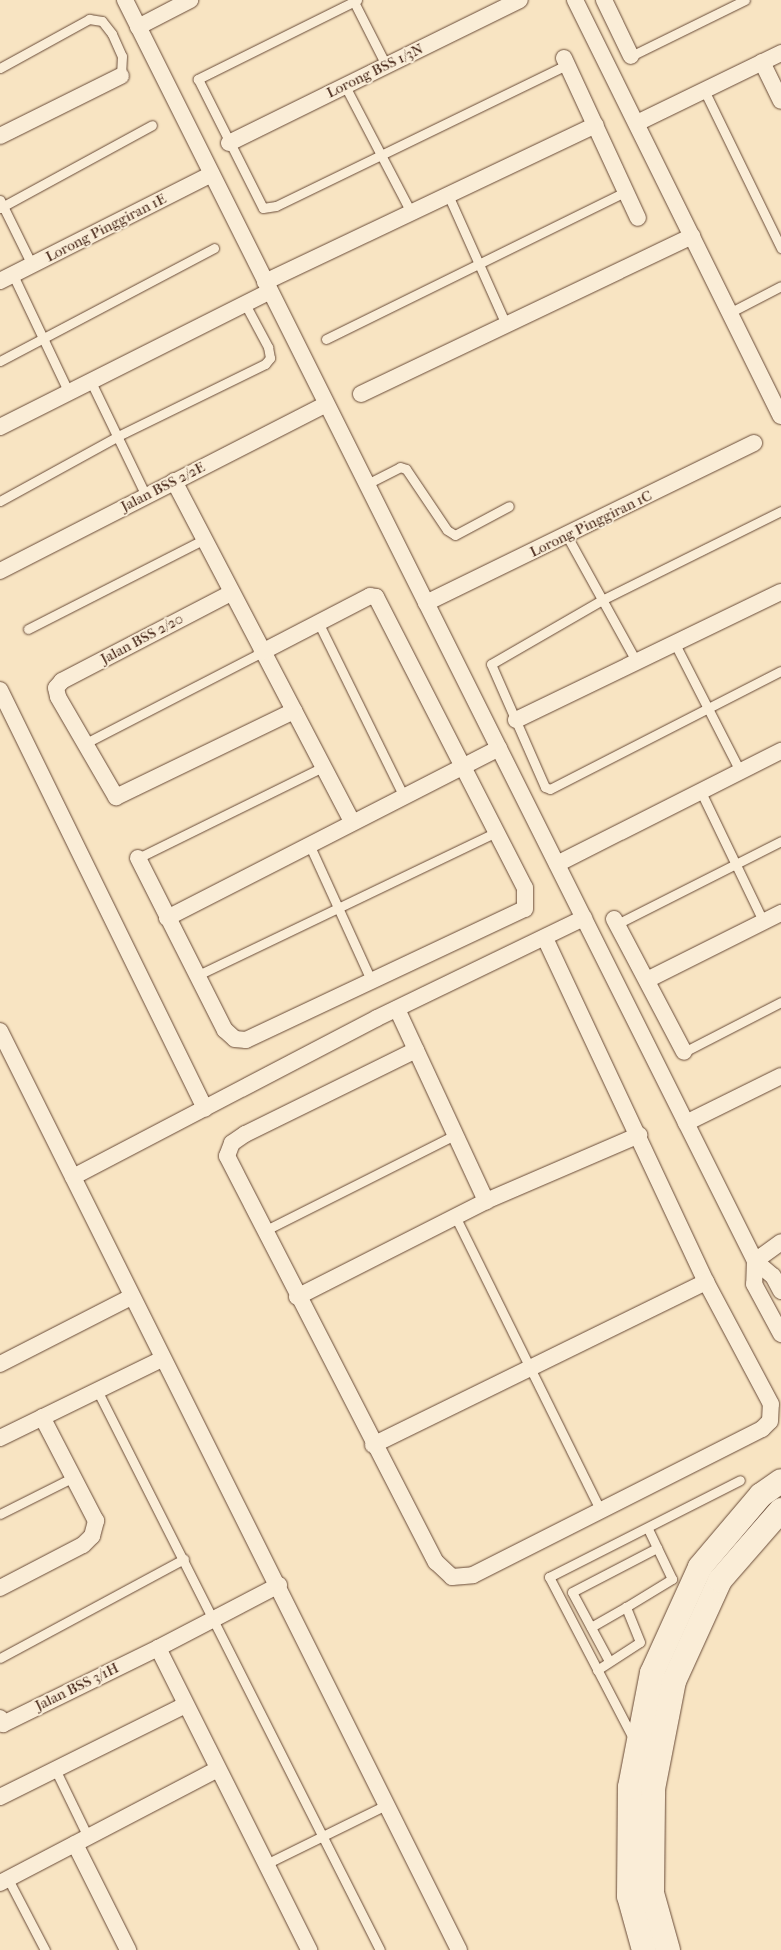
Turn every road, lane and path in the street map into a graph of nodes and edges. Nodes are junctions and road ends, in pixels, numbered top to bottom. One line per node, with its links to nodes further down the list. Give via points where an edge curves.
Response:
1 (125, 0): 8 (street)
2 (190, 0): 8 (street)
3 (520, 0): 13 (street, Lorong BSS 1/3N)
4 (604, 0): 7 (street); 10 (street)
5 (745, 0): 10 (lane)
6 (354, 1): 13 (lane); 23 (lane, via 198,79)
7 (578, 6): 19 (street)
8 (138, 27): 25 (street)
9 (781, 53): 12 (street)
10 (631, 56)
11 (565, 61): 21 (street); 24 (lane)
12 (762, 62): 17 (street); 18 (street)
13 (386, 65): 16 (street, Lorong BSS 1/3N)
14 (0, 68): 15 (lane, via 89,19 102,21 112,34 122,56)
15 (121, 76): 22 (street)
16 (345, 86): 23 (street, Lorong BSS 1/3N); 24 (lane)
17 (704, 90): 19 (street); 33 (lane)
18 (781, 101)
19 (637, 122): 31 (street)
20 (152, 125): 28 (lane)
21 (596, 125): 26 (street); 27 (street)
22 (0, 136)
23 (229, 142): 24 (lane, via 263,208 276,206)
24 (380, 152): 29 (lane)
25 (212, 174): 34 (street, Lorong Pinggiran 1E); 38 (street)
26 (625, 192): 30 (street); 35 (lane)
27 (449, 197): 29 (street); 35 (lane)
28 (1, 205): 34 (lane)
29 (412, 215): 38 (street)
30 (638, 218)
31 (692, 236): 40 (street); 41 (street)
32 (214, 248): 43 (lane)
33 (781, 248)
34 (32, 265): 36 (street, Lorong Pinggiran 1E)
35 (478, 266): 41 (lane); 42 (lane)
36 (6, 278): 43 (lane)
37 (781, 286): 40 (lane)
38 (268, 287): 39 (street); 48 (street)
39 (245, 304): 45 (street); 51 (lane, via 268,347 270,358 265,364)
40 (731, 312): 49 (street)
41 (505, 322): 47 (street)
42 (326, 339)
43 (44, 340): 44 (lane); 46 (lane)
44 (0, 361)
45 (91, 382): 46 (street); 51 (lane)
46 (69, 392): 50 (street)
47 (361, 394)
48 (326, 404): 53 (street, Jalan BSS 2/2E); 54 (street)
49 (781, 416)
50 (0, 428)
51 (118, 436): 55 (lane); 56 (lane)
52 (754, 443): 59 (street, Lorong Pinggiran 1C)
53 (174, 481): 55 (street, Jalan BSS 2/2E); 60 (street)
54 (367, 484): 57 (lane, via 400,467 406,468 455,535); 65 (street)
55 (146, 496): 61 (street, Jalan BSS 2/2E)
56 (0, 501)
57 (509, 506)
58 (781, 511): 64 (lane)
59 (567, 536): 64 (lane); 65 (street, Lorong Pinggiran 1C)
60 (203, 540): 63 (street); 67 (lane)
61 (0, 571)
62 (781, 592): 68 (street)
63 (231, 593): 69 (street); 76 (street, Jalan BSS 2/20, via 62,681 56,688)
64 (602, 600): 70 (lane); 75 (lane, via 492,661)
65 (426, 603): 77 (street)
66 (318, 622): 69 (street); 79 (street, via 370,596 376,597); 83 (lane)
67 (28, 630)
68 (674, 642): 70 (street); 73 (lane)
69 (262, 652): 74 (street); 76 (lane)
70 (636, 662): 75 (street)
71 (781, 671): 73 (lane)
72 (0, 690): 107 (street)
73 (707, 706): 75 (lane, via 550,789 545,787); 81 (lane)
74 (294, 711): 76 (street, via 116,797); 80 (street)
75 (516, 720)
76 (84, 744)
77 (499, 748): 79 (street); 89 (street)
78 (781, 751): 81 (street)
79 (464, 764): 83 (street); 85 (street)
80 (323, 767): 84 (street); 88 (lane)
81 (740, 771): 82 (street)
82 (700, 790): 89 (street); 90 (lane)
83 (403, 795): 84 (street)
84 (352, 822): 87 (street)
85 (497, 832): 91 (lane); 99 (street, via 524,888 525,909)
86 (781, 841): 90 (lane)
87 (309, 844): 91 (lane); 93 (street)
88 (138, 858): 93 (street)
89 (557, 864): 94 (street)
90 (735, 865): 95 (lane); 96 (lane)
91 (338, 908): 98 (lane); 99 (lane)
92 (781, 912): 95 (street)
93 (167, 918): 98 (street)
94 (584, 918): 97 (street); 108 (street)
95 (763, 921): 100 (street)
96 (615, 922): 100 (street)
97 (546, 940): 102 (street); 110 (street)
98 (198, 975): 99 (street, via 226,1030 234,1039 246,1040)
99 (371, 980)
100 (647, 980): 105 (street)
101 (781, 1002): 105 (lane)
102 (397, 1009): 104 (street); 107 (street)
103 (0, 1031): 111 (street)
104 (416, 1050): 109 (street); 114 (street, via 232,1143 227,1156)
105 (684, 1052)
106 (781, 1076): 108 (street)
107 (205, 1108): 111 (street)
108 (686, 1123): 116 (street)
109 (455, 1135): 112 (street); 114 (lane)
110 (639, 1135): 112 (street); 117 (street)
111 (73, 1177): 119 (street)
112 (486, 1202): 113 (street)
113 (455, 1216): 120 (street); 124 (lane)
114 (264, 1232): 120 (street)
115 (781, 1242): 116 (street)
116 (755, 1261): 118 (street, via 773,1276); 121 (street, via 754,1284)
117 (706, 1282): 124 (street); 133 (street, via 771,1404 770,1421 762,1429)
118 (781, 1291)
119 (132, 1297): 122 (street); 123 (street)
120 (296, 1297): 128 (street)
121 (781, 1334)
122 (162, 1360): 125 (street); 138 (street)
123 (0, 1364)
124 (530, 1368): 128 (street); 133 (lane)
125 (97, 1390): 126 (street); 137 (lane)
126 (42, 1417): 127 (street); 129 (street)
127 (0, 1438)
128 (373, 1445): 133 (street, via 436,1562 452,1577 473,1575)
129 (74, 1477): 134 (lane); 139 (street, via 96,1521 92,1536 84,1545)
130 (740, 1480): 135 (lane)
131 (781, 1481): 149 (street, via 762,1495 700,1567 652,1673)
132 (781, 1510): 164 (street, via 720,1580 674,1681 653,1789 652,1893)
133 (601, 1511)
134 (0, 1514)
135 (648, 1529): 136 (lane); 146 (lane, via 549,1577)
136 (657, 1548): 140 (lane, via 672,1579); 142 (lane, via 572,1592)
137 (184, 1559): 141 (lane); 144 (lane)
138 (279, 1585): 141 (street, Jalan BSS 3/1H); 153 (street)
139 (0, 1588)
140 (626, 1606): 142 (lane); 145 (lane, via 640,1642)
141 (214, 1618): 143 (street, Jalan BSS 3/1H); 154 (lane)
142 (590, 1627): 145 (lane)
143 (158, 1648): 147 (street); 148 (street, Jalan BSS 3/1H)
144 (0, 1658)
145 (608, 1661): 146 (lane)
146 (597, 1670): 149 (lane)
147 (185, 1705): 150 (street); 151 (street)
148 (1, 1726)
149 (637, 1746): 163 (street, via 630,1787 629,1896)
150 (216, 1770): 155 (street); 156 (street)
151 (56, 1771): 152 (street); 155 (lane)
152 (0, 1797)
153 (388, 1804): 154 (lane); 162 (street)
154 (324, 1835): 156 (lane); 161 (lane)
155 (81, 1841): 157 (street); 159 (street)
156 (266, 1864): 160 (street)
157 (4, 1881): 158 (lane)
158 (45, 1950)
159 (128, 1950)
160 (309, 1950)
161 (380, 1950)
162 (459, 1950)
163 (644, 1950)
164 (668, 1950)

